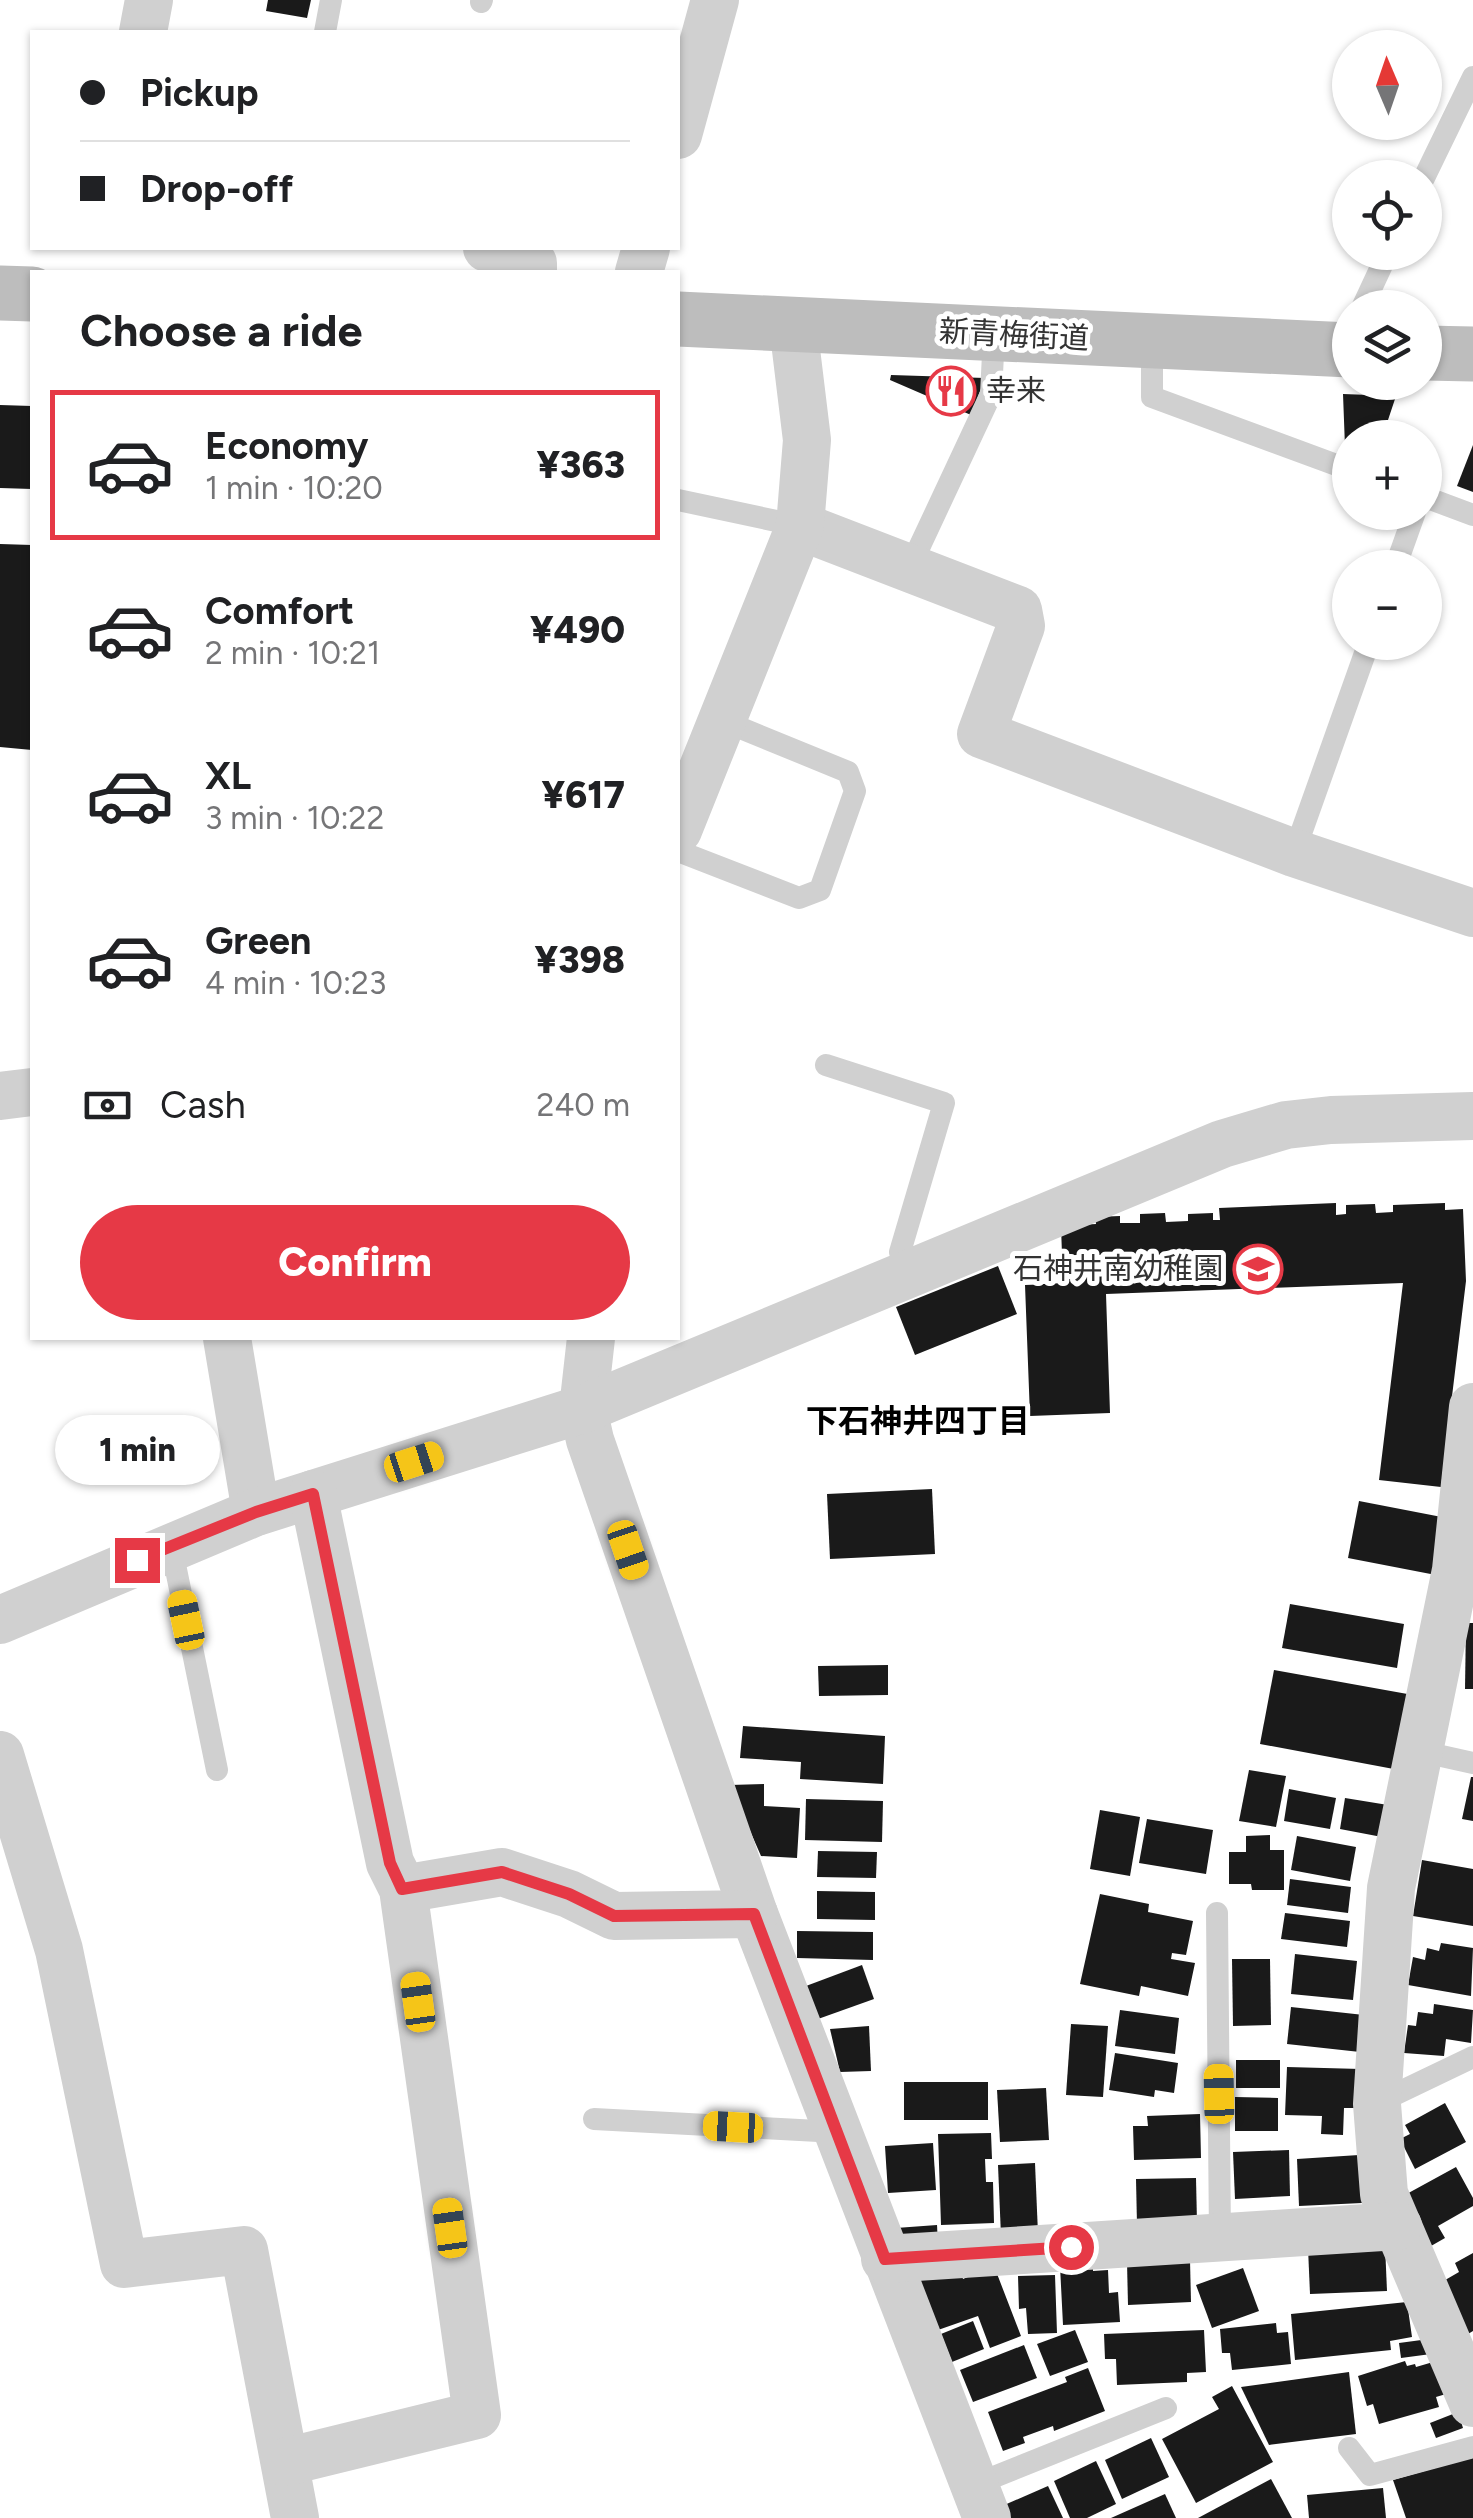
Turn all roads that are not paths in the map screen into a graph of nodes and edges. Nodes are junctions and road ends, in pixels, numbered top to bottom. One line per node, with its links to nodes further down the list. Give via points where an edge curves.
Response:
1 (148, 0): 4 (street)
2 (331, 0): 5 (lane)
3 (715, 0): 7 (street)
4 (144, 30)
5 (325, 30)
6 (1473, 77): 8 (lane)
7 (680, 120)
8 (1433, 160)
9 (494, 250): 10 (street, via 533,262)
10 (534, 270)
11 (0, 293): 12 (main road)
12 (30, 294)
13 (680, 319): 14 (main road, 新青梅街道)
14 (793, 325): 15 (main road, 新青梅街道); 24 (street, via 808,440)
15 (994, 334): 16 (main road, 新青梅街道); 25 (lane, via 992,394)
16 (1152, 341): 17 (main road, 新青梅街道); 20 (lane, via 1152,398)
17 (1332, 349)
18 (1442, 353): 19 (main road)
19 (1473, 354)
20 (1332, 463)
21 (680, 500): 24 (lane)
22 (1442, 503): 23 (lane)
23 (1473, 515)
24 (800, 526): 25 (street); 27 (street)
25 (910, 567): 30 (street, via 1018,610 1021,626 982,734)
26 (1362, 660): 30 (lane)
27 (721, 720): 28 (street); 29 (lane, via 848,772 855,791 820,890 799,898)
28 (680, 825)
29 (680, 852)
30 (1294, 853): 31 (street)
31 (1473, 913)
32 (826, 1065): 36 (lane, via 944,1103 900,1252)
33 (30, 1092): 34 (street)
34 (0, 1096)
35 (1473, 1116): 36 (street, via 1331,1120 1222,1144)
36 (907, 1277): 40 (street)
37 (227, 1340): 42 (street)
38 (591, 1340): 40 (street)
39 (1473, 1407): 44 (street)
40 (583, 1408): 41 (street); 52 (street)
41 (313, 1494): 42 (street); 50 (street, via 390,1863)
42 (256, 1512): 43 (street)
43 (171, 1546): 45 (street); 49 (lane)
44 (1464, 1570): 46 (street)
45 (0, 1620)
46 (1419, 1750): 48 (lane); 54 (street, via 1391,1888)
47 (0, 1755): 64 (street, via 59,1950 124,2264 244,2250)
48 (1473, 1763)
49 (218, 1770)
50 (402, 1889): 52 (street, via 502,1872 614,1916); 64 (street, via 476,2416)
51 (1217, 1913): 58 (lane)
52 (754, 1914): 56 (street)
53 (1473, 2057): 54 (lane)
54 (1377, 2104): 57 (street, via 1384,2194)
55 (594, 2119): 56 (lane)
56 (837, 2132): 59 (street)
57 (1398, 2226): 58 (street); 60 (street)
58 (1220, 2238): 59 (street)
59 (885, 2259): 65 (street)
60 (1468, 2376)
61 (1166, 2408): 65 (lane)
62 (1473, 2447): 63 (lane, via 1370,2475)
63 (1349, 2448)
64 (285, 2462): 66 (street)
65 (981, 2502)
66 (295, 2518)

